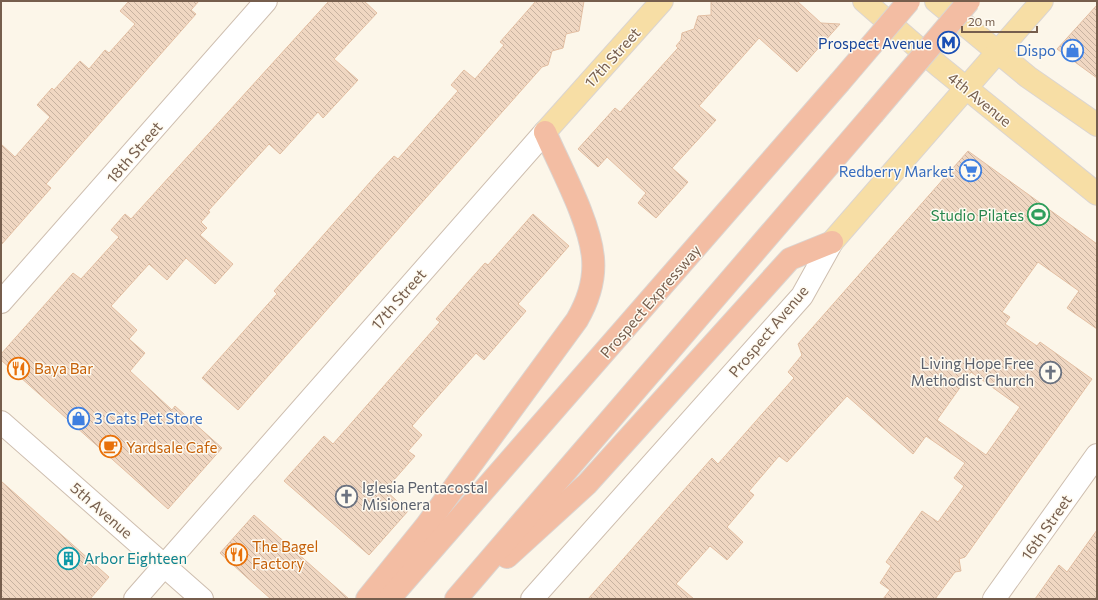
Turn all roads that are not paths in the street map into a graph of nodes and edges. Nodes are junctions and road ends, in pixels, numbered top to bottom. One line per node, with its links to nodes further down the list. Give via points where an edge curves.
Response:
1 (266, 1): 14 (street, 18th Street)
2 (662, 1): 11 (main road, 17th Street)
3 (864, 1): 9 (main road, 4th Avenue)
4 (908, 1): 21 (highway, Prospect Expressway, bridge)
5 (936, 1): 8 (main road)
6 (969, 1): 22 (highway, bridge)
7 (1042, 1): 8 (main road, Prospect Avenue)
8 (997, 52): 9 (main road, Prospect Avenue); 10 (main road)
9 (966, 88): 12 (main road, 4th Avenue); 13 (main road, Prospect Avenue)
10 (1097, 126)
11 (545, 132): 17 (street, 17th Street); 20 (highway, via 580,213 593,258 589,295 585,307 426,526)
12 (1097, 194)
13 (832, 242): 23 (highway, via 790,259 587,484); 24 (street, Prospect Avenue, via 802,296)
14 (1, 302)
15 (1, 422): 17 (street, 5th Avenue)
16 (1097, 455): 25 (street, 16th Street)
17 (164, 565): 18 (street, 17th Street); 19 (street, 5th Avenue)
18 (135, 599)
19 (202, 599)
20 (367, 599)
21 (389, 599)
22 (456, 599)
23 (460, 599)
24 (532, 599)
25 (994, 599)

